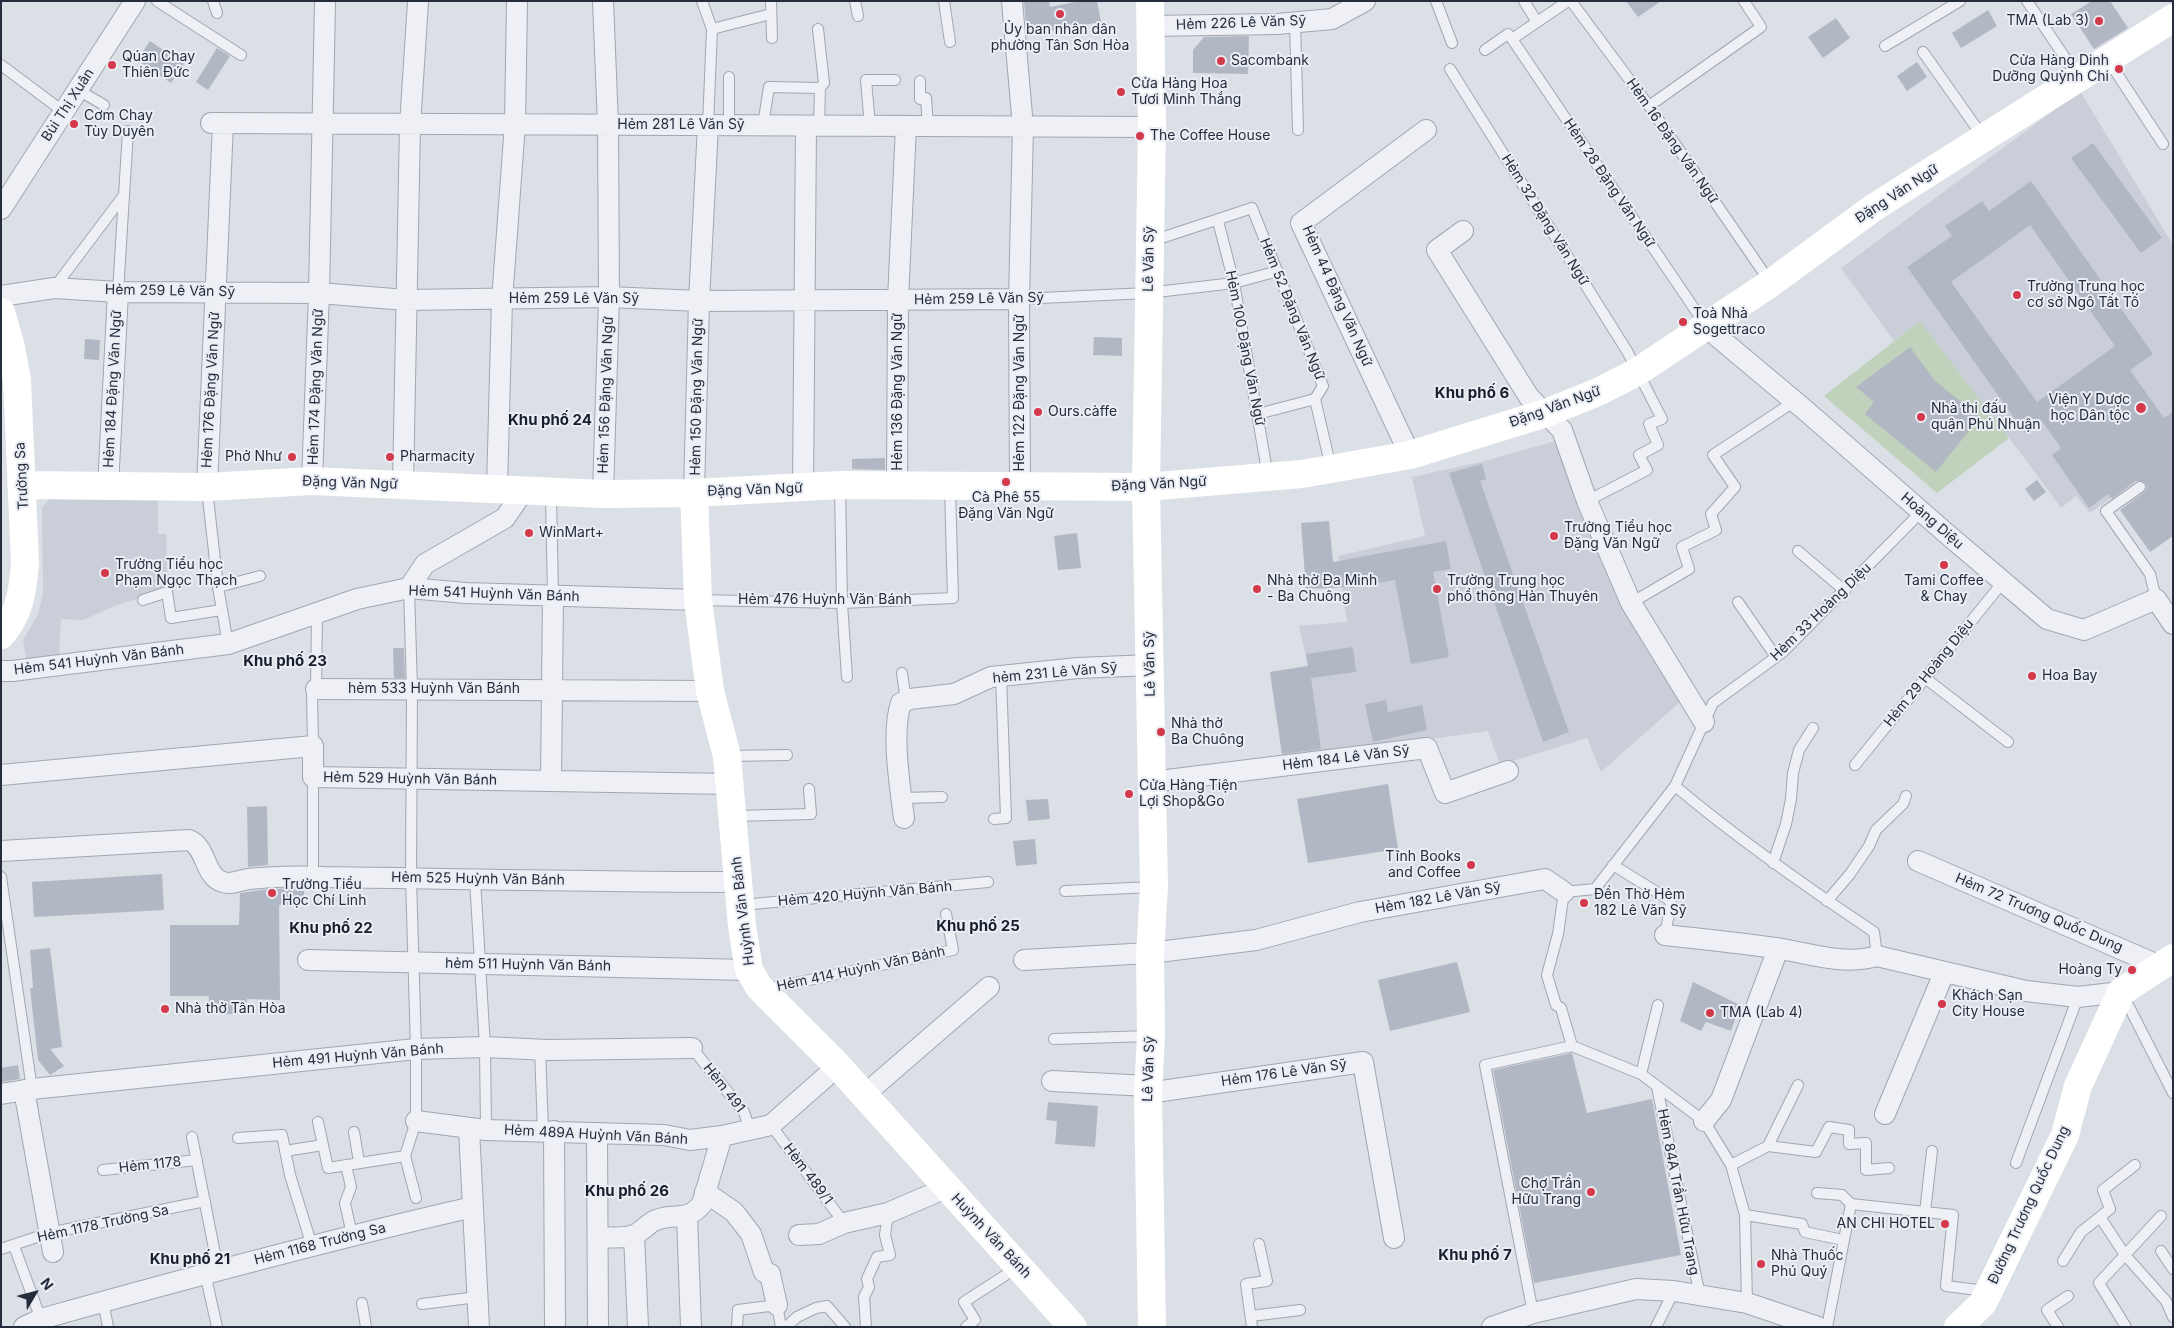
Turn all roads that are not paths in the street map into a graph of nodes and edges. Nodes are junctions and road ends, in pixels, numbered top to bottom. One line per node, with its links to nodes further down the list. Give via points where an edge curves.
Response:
1 (135, 1): 46 (street, Bùi Thị Xuân)
2 (157, 1): 37 (lane)
3 (213, 1): 21 (lane)
4 (517, 1): 52 (street)
5 (604, 1): 53 (street, Hẻm 156 Đặng Văn Ngữ)
6 (702, 1): 28 (lane)
7 (771, 1): 22 (lane)
8 (855, 1): 24 (lane)
9 (944, 1): 32 (lane)
10 (1012, 1): 62 (street, Hẻm 122 Đặng Văn Ngữ)
11 (1365, 1): 20 (street, Hẻm 226 Lê Văn Sỹ)
12 (1436, 1): 33 (lane)
13 (1524, 1): 27 (lane)
14 (1570, 1): 27 (lane); 48 (lane, Hẻm 16 Đặng Văn Ngữ)
15 (1744, 1): 48 (lane, via 1761,27)
16 (1960, 1): 34 (lane)
17 (2027, 1): 42 (lane)
18 (418, 2): 54 (street)
19 (325, 4): 51 (street, Hẻm 174 Đặng Văn Ngữ)
20 (1331, 10): 26 (street, Hẻm 226 Lê Văn Sỹ)
21 (217, 13)
22 (771, 14): 28 (lane); 30 (lane)
23 (1150, 14): 26 (street, Hẻm 226 Lê Văn Sỹ); 63 (street, Lê Văn Sỹ)
24 (858, 16)
25 (2173, 18): 38 (street, Đặng Văn Ngữ)
26 (1295, 22): 64 (lane)
27 (1538, 22): 31 (lane)
28 (712, 29): 55 (lane)
29 (818, 29): 45 (lane, via 824,83)
30 (772, 38)
31 (1512, 39): 35 (lane, via 1508,34); 91 (lane, Hẻm 28 Đặng Văn Ngữ)
32 (950, 42)
33 (1452, 43)
34 (1885, 46)
35 (1485, 50)
36 (1923, 52): 67 (lane)
37 (241, 55)
38 (2108, 59): 42 (street, Đặng Văn Ngữ); 68 (lane)
39 (1, 65): 49 (lane)
40 (1450, 69): 92 (lane, Hẻm 32 Đặng Văn Ngữ, via 1627,351)
41 (729, 77): 56 (lane)
42 (2078, 78): 67 (street, Đặng Văn Ngữ)
43 (895, 80): 59 (lane, via 866,80)
44 (920, 81): 61 (lane, via 920,98 926,98)
45 (820, 88): 57 (lane, via 769,87); 58 (lane)
46 (78, 90): 47 (lane); 49 (street, Bùi Thị Xuân)
47 (104, 105)
48 (1648, 106): 76 (lane, Hẻm 16 Đặng Văn Ngữ)
49 (64, 112): 70 (street, Bùi Thị Xuân)
50 (217, 123): 51 (street, Hẻm 281 Lê Văn Sỹ); 79 (street, Hẻm 176 Đặng Văn Ngữ)
51 (322, 123): 54 (street, Hẻm 281 Lê Văn Sỹ); 80 (street, Hẻm 174 Đặng Văn Ngữ)
52 (515, 124): 53 (street, Hẻm 281 Lê Văn Sỹ); 54 (street, Hẻm 281 Lê Văn Sỹ); 87 (street)
53 (608, 124): 55 (street, Hẻm 281 Lê Văn Sỹ); 83 (street, Hẻm 156 Đặng Văn Ngữ)
54 (410, 125): 86 (street)
55 (708, 125): 56 (street, Hẻm 281 Lê Văn Sỹ); 89 (street, Hẻm 150 Đặng Văn Ngữ)
56 (730, 125): 57 (street, Hẻm 281 Lê Văn Sỹ)
57 (763, 126): 58 (street, Hẻm 281 Lê Văn Sỹ)
58 (813, 126): 59 (street, Hẻm 281 Lê Văn Sỹ); 84 (street)
59 (870, 126): 60 (street, Hẻm 281 Lê Văn Sỹ)
60 (906, 126): 61 (street, Hẻm 281 Lê Văn Sỹ); 88 (street, Hẻm 136 Đặng Văn Ngữ)
61 (928, 126): 62 (street, Hẻm 281 Lê Văn Sỹ)
62 (1023, 127): 63 (street, Hẻm 281 Lê Văn Sỹ); 85 (street, Hẻm 122 Đặng Văn Ngữ)
63 (1152, 127): 73 (street, Lê Văn Sỹ)
64 (1298, 130)
65 (1426, 130): 97 (street, Hẻm 44 Đặng Văn Ngữ, via 1301,223)
66 (128, 131): 69 (lane)
67 (1984, 138): 76 (street, Đặng Văn Ngữ, via 1873,208)
68 (2162, 144)
69 (124, 196): 77 (lane); 78 (lane)
70 (1, 209)
71 (1218, 221): 73 (lane); 74 (lane, Hẻm 52 Đặng Văn Ngữ, via 1252,208); 75 (lane, Hẻm 100 Đặng Văn Ngữ)
72 (1463, 231): 95 (street, via 1437,250 1529,397)
73 (1149, 242): 81 (street, Lê Văn Sỹ)
74 (1278, 271): 75 (lane, Hẻm 259 Lê Văn Sỹ); 93 (lane, Hẻm 52 Đặng Văn Ngữ, via 1323,386)
75 (1234, 283): 81 (lane, Hẻm 259 Lê Văn Sỹ); 96 (lane, Hẻm 100 Đặng Văn Ngữ)
76 (1770, 283): 91 (street, Đặng Văn Ngữ)
77 (54, 288): 78 (street, Hẻm 259 Lê Văn Sỹ); 82 (street, Hẻm 259 Lê Văn Sỹ)
78 (118, 292): 79 (street, Hẻm 259 Lê Văn Sỹ); 107 (street, Hẻm 184 Đặng Văn Ngữ)
79 (215, 292): 80 (street, Hẻm 259 Lê Văn Sỹ); 108 (street, Hẻm 176 Đặng Văn Ngữ)
80 (319, 293): 86 (street, Hẻm 259 Lê Văn Sỹ); 100 (street, Hẻm 174 Đặng Văn Ngữ)
81 (1148, 293): 85 (lane, Hẻm 259 Lê Văn Sỹ); 109 (street, Lê Văn Sỹ)
82 (1, 296)
83 (609, 297): 87 (street, Hẻm 259 Lê Văn Sỹ); 89 (street, Hẻm 259 Lê Văn Sỹ); 116 (street, Hẻm 156 Đặng Văn Ngữ)
84 (803, 299): 88 (street, Hẻm 259 Lê Văn Sỹ); 89 (street, Hẻm 259 Lê Văn Sỹ); 112 (street)
85 (1019, 299): 88 (street, Hẻm 259 Lê Văn Sỹ); 106 (street, Hẻm 122 Đặng Văn Ngữ)
86 (406, 300): 87 (street, Hẻm 259 Lê Văn Sỹ); 102 (street)
87 (502, 300): 111 (street)
88 (898, 300): 104 (street, Hẻm 136 Đặng Văn Ngữ)
89 (699, 301): 115 (street, Hẻm 150 Đặng Văn Ngữ)
90 (1, 312): 101 (street, Trường Sa, via 17,380)
91 (1706, 327): 92 (street, Đặng Văn Ngữ); 94 (street, Hoàng Diệu)
92 (1637, 372): 95 (street, Đặng Văn Ngữ); 117 (lane, Hẻm 32 Đặng Văn Ngữ, via 1662,419 1649,424 1658,445 1639,455 1647,470)
93 (1315, 399): 96 (lane); 98 (lane, Hẻm 52 Đặng Văn Ngữ)
94 (1795, 401): 118 (street, Hoàng Diệu); 132 (lane, via 1713,455 1734,487 1712,514 1716,530 1682,547 1689,569)
95 (1546, 413): 97 (street, Đặng Văn Ngữ); 117 (street, via 1562,430)
96 (1258, 414): 99 (lane, Hẻm 100 Đặng Văn Ngữ)
97 (1410, 455): 98 (street, Đặng Văn Ngữ)
98 (1331, 469): 99 (street, Đặng Văn Ngữ)
99 (1268, 477): 109 (street, Đặng Văn Ngữ)
100 (312, 481): 102 (street, Đặng Văn Ngữ); 108 (street, Đặng Văn Ngữ)
101 (23, 485): 107 (street, Đặng Văn Ngữ); 119 (street, Trường Sa)
102 (403, 485): 111 (street, Đặng Văn Ngữ)
103 (840, 485): 104 (street, Đặng Văn Ngữ); 112 (street, Đặng Văn Ngữ); 131 (lane)
104 (898, 485): 105 (street, Đặng Văn Ngữ)
105 (950, 486): 106 (street, Đặng Văn Ngữ); 131 (lane, Hẻm 476 Huỳnh Văn Bánh, via 953,598)
106 (1020, 486): 109 (street, Đặng Văn Ngữ)
107 (108, 487): 108 (street, Đặng Văn Ngữ)
108 (207, 487): 123 (lane)
109 (1146, 487): 139 (street, Lê Văn Sỹ)
110 (2140, 487): 127 (lane, via 2106,510 2150,574)
111 (497, 488): 113 (street, Đặng Văn Ngữ)
112 (803, 488): 115 (street, Đặng Văn Ngữ)
113 (524, 490): 114 (street, Đặng Văn Ngữ); 124 (street, via 505,518 425,564)
114 (551, 493): 116 (street, Đặng Văn Ngữ); 126 (lane)
115 (694, 493): 116 (street, Đặng Văn Ngữ); 129 (street, Huỳnh Văn Bánh)
116 (603, 494)
117 (1587, 501): 132 (street)
118 (1921, 512): 122 (street, Hoàng Diệu); 125 (lane, Hẻm 33 Hoàng Diệu)
119 (10, 538): 136 (street, Trường Sa, via 23,592 13,620)
120 (1798, 551): 125 (lane)
121 (260, 576): 123 (lane)
122 (2003, 582): 127 (street, Hoàng Diệu, via 2047,619 2084,630); 144 (lane, Hẻm 29 Hoàng Diệu)
123 (218, 588): 133 (lane)
124 (410, 588): 126 (street, Hẻm 541 Huỳnh Văn Bánh); 134 (street, Hẻm 541 Huỳnh Văn Bánh, via 357,599); 146 (lane)
125 (1845, 591): 138 (lane, Hẻm 33 Hoàng Diệu)
126 (553, 597): 129 (street, Hẻm 541 Huỳnh Văn Bánh); 147 (street)
127 (2156, 599): 135 (street)
128 (143, 600): 133 (lane, via 167,592 171,618)
129 (698, 600): 131 (lane, Hẻm 476 Huỳnh Văn Bánh); 148 (street, Huỳnh Văn Bánh)
130 (1738, 602): 138 (lane)
131 (842, 603): 143 (lane)
132 (1630, 603): 150 (street)
133 (221, 610): 137 (lane)
134 (317, 614): 137 (street, Hẻm 541 Huỳnh Văn Bánh); 145 (lane)
135 (2173, 624)
136 (1, 635)
137 (228, 644): 140 (street, Hẻm 541 Huỳnh Văn Bánh)
138 (1776, 657): 150 (lane, Hẻm 33 Hoàng Diệu, via 1713,703)
139 (1150, 665): 142 (street, hẻm 231 Lê Văn Sỹ); 162 (street, Lê Văn Sỹ)
140 (1, 671)
141 (902, 673): 149 (lane)
142 (1001, 676): 149 (street, hẻm 231 Lê Văn Sỹ, via 991,677 954,694); 171 (lane, via 1006,818)
143 (847, 677)
144 (1925, 678): 152 (lane); 156 (lane, Hẻm 29 Hoàng Diệu)
145 (316, 689): 146 (street, hẻm 533 Huỳnh Văn Bánh); 153 (lane, via 312,693)
146 (412, 689): 147 (street, hẻm 533 Huỳnh Văn Bánh); 160 (lane)
147 (553, 689): 148 (street, hẻm 533 Huỳnh Văn Bánh); 161 (street)
148 (710, 691): 155 (street, Huỳnh Văn Bánh)
149 (906, 701): 168 (street, via 901,703 898,713)
150 (1704, 722): 164 (lane, Hẻm 33 Hoàng Diệu)
151 (1812, 728): 174 (lane, via 1797,758 1786,824)
152 (2008, 742)
153 (313, 746): 158 (street); 159 (street, Hẻm 529 Huỳnh Văn Bánh)
154 (787, 755): 155 (lane)
155 (727, 756): 163 (street, Huỳnh Văn Bánh)
156 (1855, 765)
157 (1508, 771): 162 (street, Hẻm 184 Lê Văn Sỹ, via 1445,792 1427,748)
158 (1, 775)
159 (313, 777): 160 (street, Hẻm 529 Huỳnh Văn Bánh); 176 (lane)
160 (410, 779): 161 (street, Hẻm 529 Huỳnh Văn Bánh); 178 (lane)
161 (551, 781): 163 (street, Hẻm 529 Huỳnh Văn Bánh)
162 (1151, 782): 181 (street, Lê Văn Sỹ)
163 (730, 784): 169 (street, Huỳnh Văn Bánh)
164 (1674, 786): 174 (lane); 175 (lane)
165 (809, 789): 169 (lane, via 811,814)
166 (942, 796): 168 (lane)
167 (1906, 796): 186 (lane, via 1903,804 1876,830 1869,846)
168 (902, 798): 170 (street)
169 (733, 816): 184 (street, Huỳnh Văn Bánh)
170 (904, 818)
171 (994, 819)
172 (1, 851): 176 (street, Hẻm 525 Huỳnh Văn Bánh, via 189,840 199,846 215,878 221,882)
173 (1918, 861): 195 (street, Hẻm 72 Trương Quốc Dung)
174 (1773, 864): 186 (lane)
175 (1613, 865): 183 (lane, via 1595,889); 188 (lane, via 1668,899 1671,903)
176 (314, 876): 178 (street, Hẻm 525 Huỳnh Văn Bánh)
177 (1, 877): 185 (lane)
178 (411, 878): 179 (street, Hẻm 525 Huỳnh Văn Bánh); 194 (lane)
179 (475, 879): 184 (street, Hẻm 525 Huỳnh Văn Bánh); 196 (lane)
180 (988, 882): 184 (lane, Hẻm 420 Huỳnh Văn Bánh)
181 (1154, 887): 182 (lane); 190 (street, Lê Văn Sỹ)
182 (1065, 891)
183 (1564, 892): 190 (street, Hẻm 182 Lê Văn Sỹ, via 1545,879 1360,912 1256,940); 205 (lane, via 1558,934 1547,975)
184 (740, 894): 198 (street, Huỳnh Văn Bánh)
185 (3, 896): 216 (lane)
186 (1828, 901): 191 (lane, via 1874,932)
187 (946, 914): 198 (lane, Hẻm 414 Huỳnh Văn Bánh, via 953,950)
188 (1666, 935): 189 (street)
189 (1778, 949): 191 (street, via 1837,960 1862,961); 223 (street, via 1721,1100)
190 (1150, 953): 193 (street, Hẻm 182 Lê Văn Sỹ); 203 (street, Lê Văn Sỹ)
191 (1877, 956): 197 (street)
192 (308, 960): 194 (street, hẻm 511 Huỳnh Văn Bánh)
193 (1024, 960)
194 (414, 962): 196 (street, hẻm 511 Huỳnh Văn Bánh); 208 (lane)
195 (2166, 962): 200 (street)
196 (479, 964): 198 (street, hẻm 511 Huỳnh Văn Bánh); 206 (lane)
197 (1944, 973): 201 (street); 221 (street)
198 (755, 980): 210 (street, Huỳnh Văn Bánh)
199 (989, 987): 220 (street)
200 (2122, 992): 201 (street); 212 (lane); 279 (street, Đường Trương Quốc Dung, via 2078,1086 2065,1135)
201 (2078, 997): 241 (lane)
202 (1658, 1004): 211 (lane)
203 (1151, 1036): 204 (lane); 217 (street, Lê Văn Sỹ)
204 (1054, 1039)
205 (1572, 1046): 211 (lane); 290 (lane, via 1485,1065)
206 (485, 1047): 208 (street, Hẻm 491 Huỳnh Văn Bánh); 209 (street, Hẻm 491 Huỳnh Văn Bánh); 226 (lane)
207 (692, 1048): 209 (street, Hẻm 491 Huỳnh Văn Bánh); 227 (lane, Hẻm 491, via 744,1112)
208 (416, 1049): 216 (street, Hẻm 491 Huỳnh Văn Bánh); 222 (lane)
209 (540, 1049): 228 (lane)
210 (838, 1066): 220 (street, Huỳnh Văn Bánh); 225 (street)
211 (1641, 1074): 215 (lane)
212 (2169, 1074): 218 (lane)
213 (1052, 1081): 217 (street)
214 (1798, 1085): 235 (lane)
215 (1658, 1087): 223 (lane); 280 (lane, Hẻm 84A Trần Hữu Trang)
216 (28, 1089): 219 (street, Hẻm 491 Huỳnh Văn Bánh); 267 (street)
217 (1148, 1090): 265 (street, Hẻm 176 Lê Văn Sỹ, via 1363,1062); 310 (street, Lê Văn Sỹ)
218 (2173, 1093)
219 (1, 1094)
220 (864, 1095): 247 (street, Huỳnh Văn Bánh)
221 (1885, 1114)
222 (416, 1121): 226 (street, Hẻm 489A Huỳnh Văn Bánh); 238 (lane)
223 (1704, 1121): 244 (lane)
224 (318, 1122): 234 (lane)
225 (771, 1125): 227 (street, Hẻm 489A Huỳnh Văn Bánh); 260 (lane, Hèm 489/1)
226 (478, 1130): 228 (street, Hẻm 489A Huỳnh Văn Bánh); 253 (street)
227 (750, 1130): 231 (street, Hẻm 489A Huỳnh Văn Bánh)
228 (548, 1131): 230 (street, Hẻm 489A Huỳnh Văn Bánh); 299 (street)
229 (354, 1132): 240 (lane)
230 (597, 1133): 231 (street, Hẻm 489A Huỳnh Văn Bánh, via 664,1135 690,1140); 264 (street)
231 (722, 1136): 248 (street)
232 (192, 1137): 239 (lane)
233 (238, 1138): 236 (lane, via 282,1135)
234 (323, 1145): 236 (lane); 243 (lane, via 328,1168)
235 (1768, 1146): 244 (lane); 245 (lane, via 1816,1152 1829,1127 1849,1130 1848,1144 1866,1143 1866,1170)
236 (285, 1151): 270 (lane)
237 (1932, 1151): 254 (lane)
238 (405, 1156): 240 (lane); 250 (lane)
239 (197, 1160): 246 (lane, Hẻm 1178); 251 (lane)
240 (359, 1162): 243 (lane)
241 (2016, 1163)
242 (2135, 1164): 258 (lane, via 2103,1190 2110,1209)
243 (346, 1165): 261 (lane, via 351,1187 345,1203)
244 (1731, 1165): 256 (lane)
245 (1889, 1168)
246 (103, 1170)
247 (946, 1188): 255 (street); 275 (street, Huỳnh Văn Bánh)
248 (705, 1192): 257 (street, via 702,1204); 288 (street, via 734,1212 750,1234 764,1272 770,1274)
249 (1818, 1193): 252 (lane, via 1842,1195)
250 (416, 1198)
251 (206, 1201): 267 (lane, Hẻm 1178 Trường Sa); 277 (lane)
252 (1850, 1204): 254 (lane); 266 (lane)
253 (473, 1207): 261 (street, Hẻm 1168 Trường Sa); 282 (street)
254 (1925, 1212): 279 (lane, via 1953,1215 1946,1286)
255 (888, 1213): 260 (street); 307 (lane, via 886,1236 890,1255 877,1257 867,1278 869,1287 864,1297)
256 (1745, 1215): 266 (lane, via 1802,1224 1805,1232); 286 (lane)
257 (687, 1216): 262 (street, via 658,1219); 302 (street)
258 (2100, 1216): 273 (lane); 274 (lane, via 2081,1232)
259 (2161, 1216): 273 (lane)
260 (844, 1223): 263 (street, via 819,1234)
261 (352, 1235): 270 (street, Hẻm 1168 Trường Sa)
262 (634, 1235): 264 (street); 301 (street)
263 (799, 1235)
264 (599, 1237): 300 (street)
265 (1394, 1238)
266 (1843, 1240): 313 (lane)
267 (51, 1242): 269 (lane, Hẻm 1178 Trường Sa)
268 (1259, 1244): 292 (lane, via 1267,1281 1246,1284)
269 (14, 1246): 271 (lane, Hẻm 1178 Trường Sa); 293 (lane)
270 (312, 1246): 277 (street, Hẻm 1168 Trường Sa)
271 (1, 1249)
272 (2161, 1251): 276 (lane)
273 (2125, 1255): 283 (lane); 316 (lane, via 2099,1283)
274 (2063, 1261)
275 (1019, 1266): 308 (lane, via 964,1302 975,1320); 309 (street, Huỳnh Văn Bánh)
276 (2173, 1268)
277 (212, 1271): 284 (street, Hẻm 1168 Trường Sa); 296 (lane)
278 (1674, 1291): 280 (street); 290 (street, via 1636,1289); 312 (lane)
279 (1989, 1291): 314 (street, Đường Trương Quốc Dung, via 1983,1303)
280 (1700, 1296): 286 (street)
281 (2068, 1296): 315 (lane, via 2047,1310)
282 (477, 1297): 287 (lane); 298 (street)
283 (2169, 1298): 291 (lane)
284 (103, 1301): 293 (street, Hẻm 1168 Trường Sa); 295 (lane)
285 (362, 1303): 297 (lane)
286 (1747, 1303): 294 (street)
287 (422, 1304)
288 (776, 1305): 303 (lane, via 738,1310); 304 (lane)
289 (1300, 1310): 292 (lane)
290 (1533, 1313): 311 (street)
291 (2173, 1317)
292 (1252, 1322)
293 (36, 1324)
294 (1807, 1325)
295 (108, 1327)
296 (217, 1327)
297 (366, 1327)
298 (479, 1327)
299 (556, 1327)
300 (598, 1327)
301 (638, 1327)
302 (691, 1327)
303 (737, 1327)
304 (782, 1327)
305 (786, 1327): 306 (lane, via 798,1317 827,1306)
306 (844, 1327)
307 (866, 1327)
308 (966, 1327)
309 (1073, 1327)
310 (1152, 1327)
311 (1492, 1327)
312 (1656, 1327)
313 (1826, 1327)
314 (1958, 1327)
315 (2058, 1327)
316 (2126, 1327)

